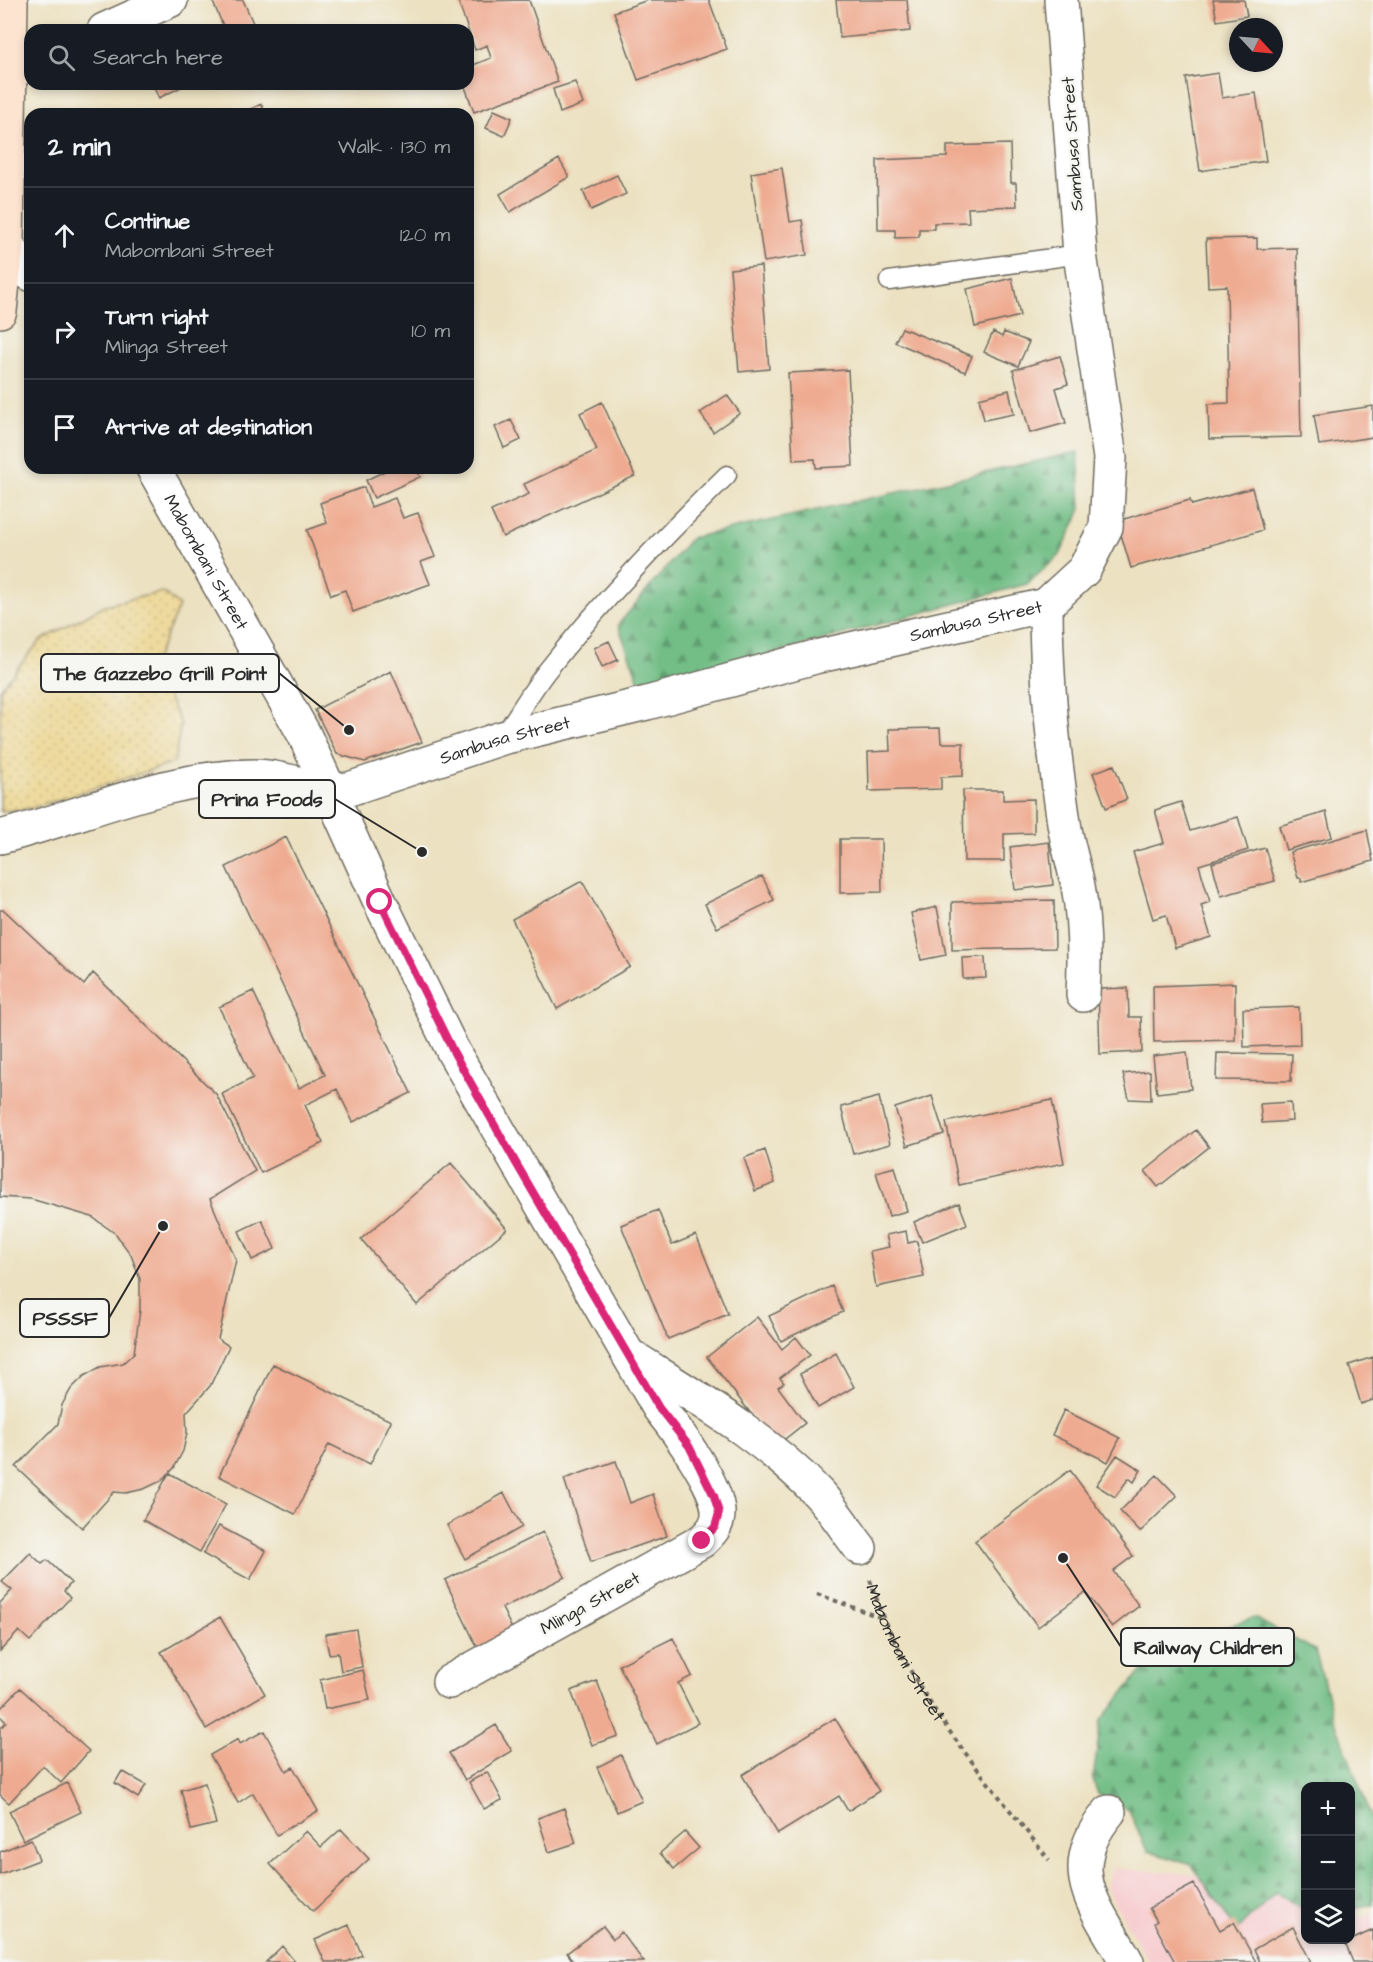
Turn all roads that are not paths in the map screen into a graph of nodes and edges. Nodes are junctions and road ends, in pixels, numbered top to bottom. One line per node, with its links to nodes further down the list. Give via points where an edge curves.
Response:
1 (11, 0): 5 (main road)
2 (171, 0): 4 (street)
3 (1061, 0): 7 (street, Sambusa Street)
4 (117, 24)
5 (14, 69): 6 (main road)
6 (7, 245): 8 (street); 10 (main road)
7 (1080, 254): 9 (lane); 13 (street, Sambusa Street, via 1110,458 1106,527 1084,570)
8 (24, 266)
9 (889, 281)
10 (0, 311)
11 (156, 474): 15 (street, Mabombani Street, via 304,734)
12 (727, 475): 14 (lane, via 645,556 582,628 544,674)
13 (1046, 605): 14 (street, Sambusa Street, via 815,657); 17 (street, via 1046,674 1055,763 1085,945)
14 (502, 738): 15 (street, Sambusa Street, via 366,784)
15 (332, 791): 16 (street, via 256,776 211,779 92,807); 18 (street, Mabombani Street, via 380,902 454,1053)
16 (0, 837)
17 (1083, 995)
18 (630, 1356): 19 (street, Mabombani Street); 20 (street, Mabombani Street, via 659,1408)
19 (714, 1409): 20 (street); 22 (street, Mabombani Street, via 785,1461 820,1495)
20 (689, 1446): 21 (street, Mabombani Street)
21 (719, 1513): 23 (street, Mlinga Street, via 715,1527 702,1541)
22 (860, 1548)
23 (449, 1682)
24 (1109, 1812): 25 (street, via 1094,1830 1086,1852 1084,1875 1090,1895)
25 (1127, 1962)

